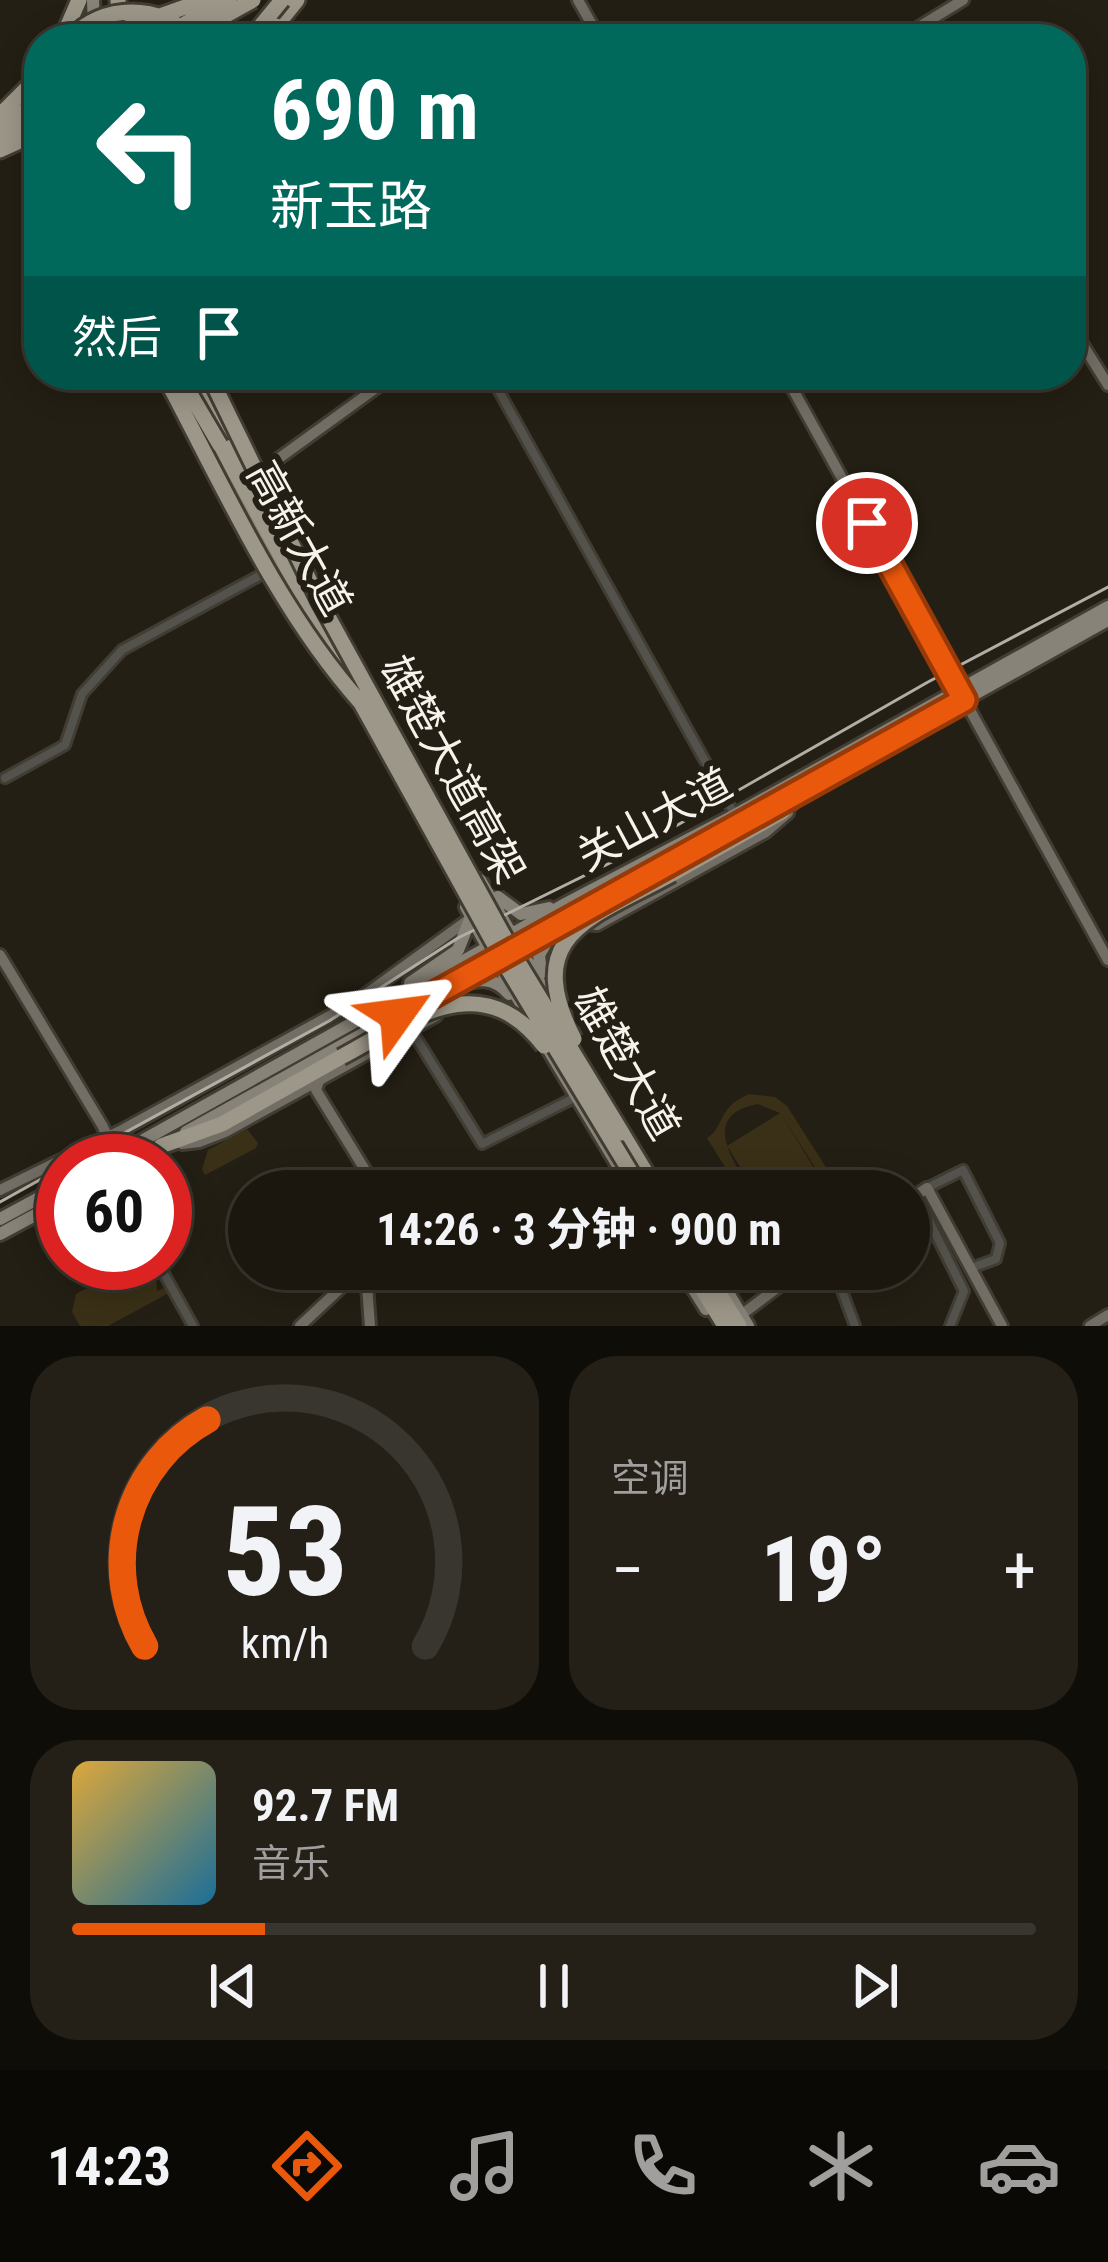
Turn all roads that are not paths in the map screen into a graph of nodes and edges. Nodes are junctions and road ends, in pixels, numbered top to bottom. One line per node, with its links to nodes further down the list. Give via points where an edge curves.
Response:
1 (205, 0): 8 (highway, bridge)
2 (218, 0): 9 (main road)
3 (229, 0): 11 (highway, bridge)
4 (282, 0): 14 (highway, bridge)
5 (963, 0): 15 (street)
6 (258, 1): 12 (highway, bridge); 13 (main road)
7 (90, 24): 10 (highway, bridge, via 136,12)
8 (139, 24)
9 (172, 24)
10 (177, 24)
11 (185, 24)
12 (212, 24)
13 (220, 24)
14 (262, 24)
15 (924, 24)
16 (24, 93): 17 (highway)
17 (0, 120)
18 (1086, 350): 19 (street)
19 (1108, 385)
20 (172, 390): 33 (highway, bridge, via 276,582)
21 (186, 390): 29 (main road, 高新大道)
22 (187, 390): 33 (highway, 雄楚大道高架, bridge)
23 (210, 390): 58 (highway, 雄楚大道高架, bridge, via 518,962)
24 (210, 390): 37 (main road, 高新大道)
25 (373, 390): 28 (street)
26 (498, 390): 36 (street)
27 (793, 390): 32 (street)
28 (278, 459)
29 (277, 566): 34 (street, via 122,650 82,694 65,745); 40 (main road, 高新大道)
30 (1108, 607): 32 (main road, 关山大道)
31 (1108, 620): 32 (main road, 关山大道)
32 (961, 694): 35 (main road, 关山大道); 36 (main road, 关山大道); 45 (street)
33 (361, 703): 70 (highway, 雄楚大道高架, bridge)
34 (5, 778)
35 (804, 788): 41 (main road, 关山大道); 58 (highway, bridge, via 782,812 574,932 558,953 553,971 563,1017)
36 (735, 814): 38 (main road, 关山大道)
37 (474, 870): 38 (main road, via 521,914); 39 (main road, 高新大道)
38 (567, 902): 42 (main road, 关山大道)
39 (497, 906): 42 (main road, 雄楚大道)
40 (472, 920): 43 (main road, 雄楚大道); 50 (main road, via 458,950); 61 (street, via 355,1002)
41 (559, 924): 42 (main road, 关山大道); 47 (main road, via 538,955)
42 (516, 940): 43 (main road, 关山大道); 47 (main road, 雄楚大道)
43 (491, 953): 48 (main road, 关山大道); 49 (main road, 雄楚大道); 50 (main road, 关山大道)
44 (0, 956): 59 (street)
45 (1108, 961)
46 (0, 968): 60 (street)
47 (546, 992): 72 (main road, 雄楚大道)
48 (417, 1002): 49 (main road, via 483,980 503,987); 50 (main road, 关山大道); 51 (main road)
49 (521, 1008): 52 (main road, 雄楚大道)
50 (385, 1014): 54 (main road); 62 (main road, 关山大道); 63 (main road, 关山大道)
51 (426, 1022): 52 (street, via 484,1000 507,1006); 53 (street)
52 (535, 1030): 57 (main road, 雄楚大道)
53 (412, 1031): 54 (street); 57 (street, via 482,1144)
54 (397, 1036): 55 (street)
55 (320, 1078): 56 (street); 67 (street, via 316,1090)
56 (301, 1088): 65 (street); 66 (street, via 312,1091)
57 (576, 1097): 69 (main road, 雄楚大道)
58 (622, 1133): 71 (highway, 雄楚大道高架)
59 (103, 1134)
60 (103, 1134)
61 (112, 1134)
62 (160, 1134)
63 (181, 1134)
64 (192, 1135): 68 (highway, bridge, via 415,1017 474,1003 501,1009 534,1033)
65 (192, 1143)
66 (363, 1170)
67 (364, 1170)
68 (625, 1170)
69 (625, 1170)
70 (627, 1170)
71 (647, 1170)
72 (648, 1170)
73 (36, 1171): 75 (street)
74 (930, 1186): 82 (street, via 963,1170 1000,1243 996,1259)
75 (0, 1190)
76 (930, 1193): 82 (street)
77 (36, 1199): 79 (main road)
78 (36, 1215): 81 (main road)
79 (0, 1219)
80 (930, 1223): 98 (street, via 964,1292)
81 (0, 1234)
82 (971, 1268): 99 (street)
83 (175, 1290): 93 (street)
84 (335, 1290): 94 (street)
85 (366, 1290): 95 (street)
86 (372, 1290): 95 (street)
87 (698, 1290): 96 (highway)
88 (722, 1290): 92 (highway)
89 (779, 1290): 92 (street)
90 (842, 1290): 97 (street)
91 (1108, 1315): 100 (street)
92 (743, 1322)
93 (195, 1326)
94 (297, 1326)
95 (371, 1326)
96 (721, 1326)
97 (855, 1326)
98 (950, 1326)
99 (1002, 1326)
100 (1090, 1326)

